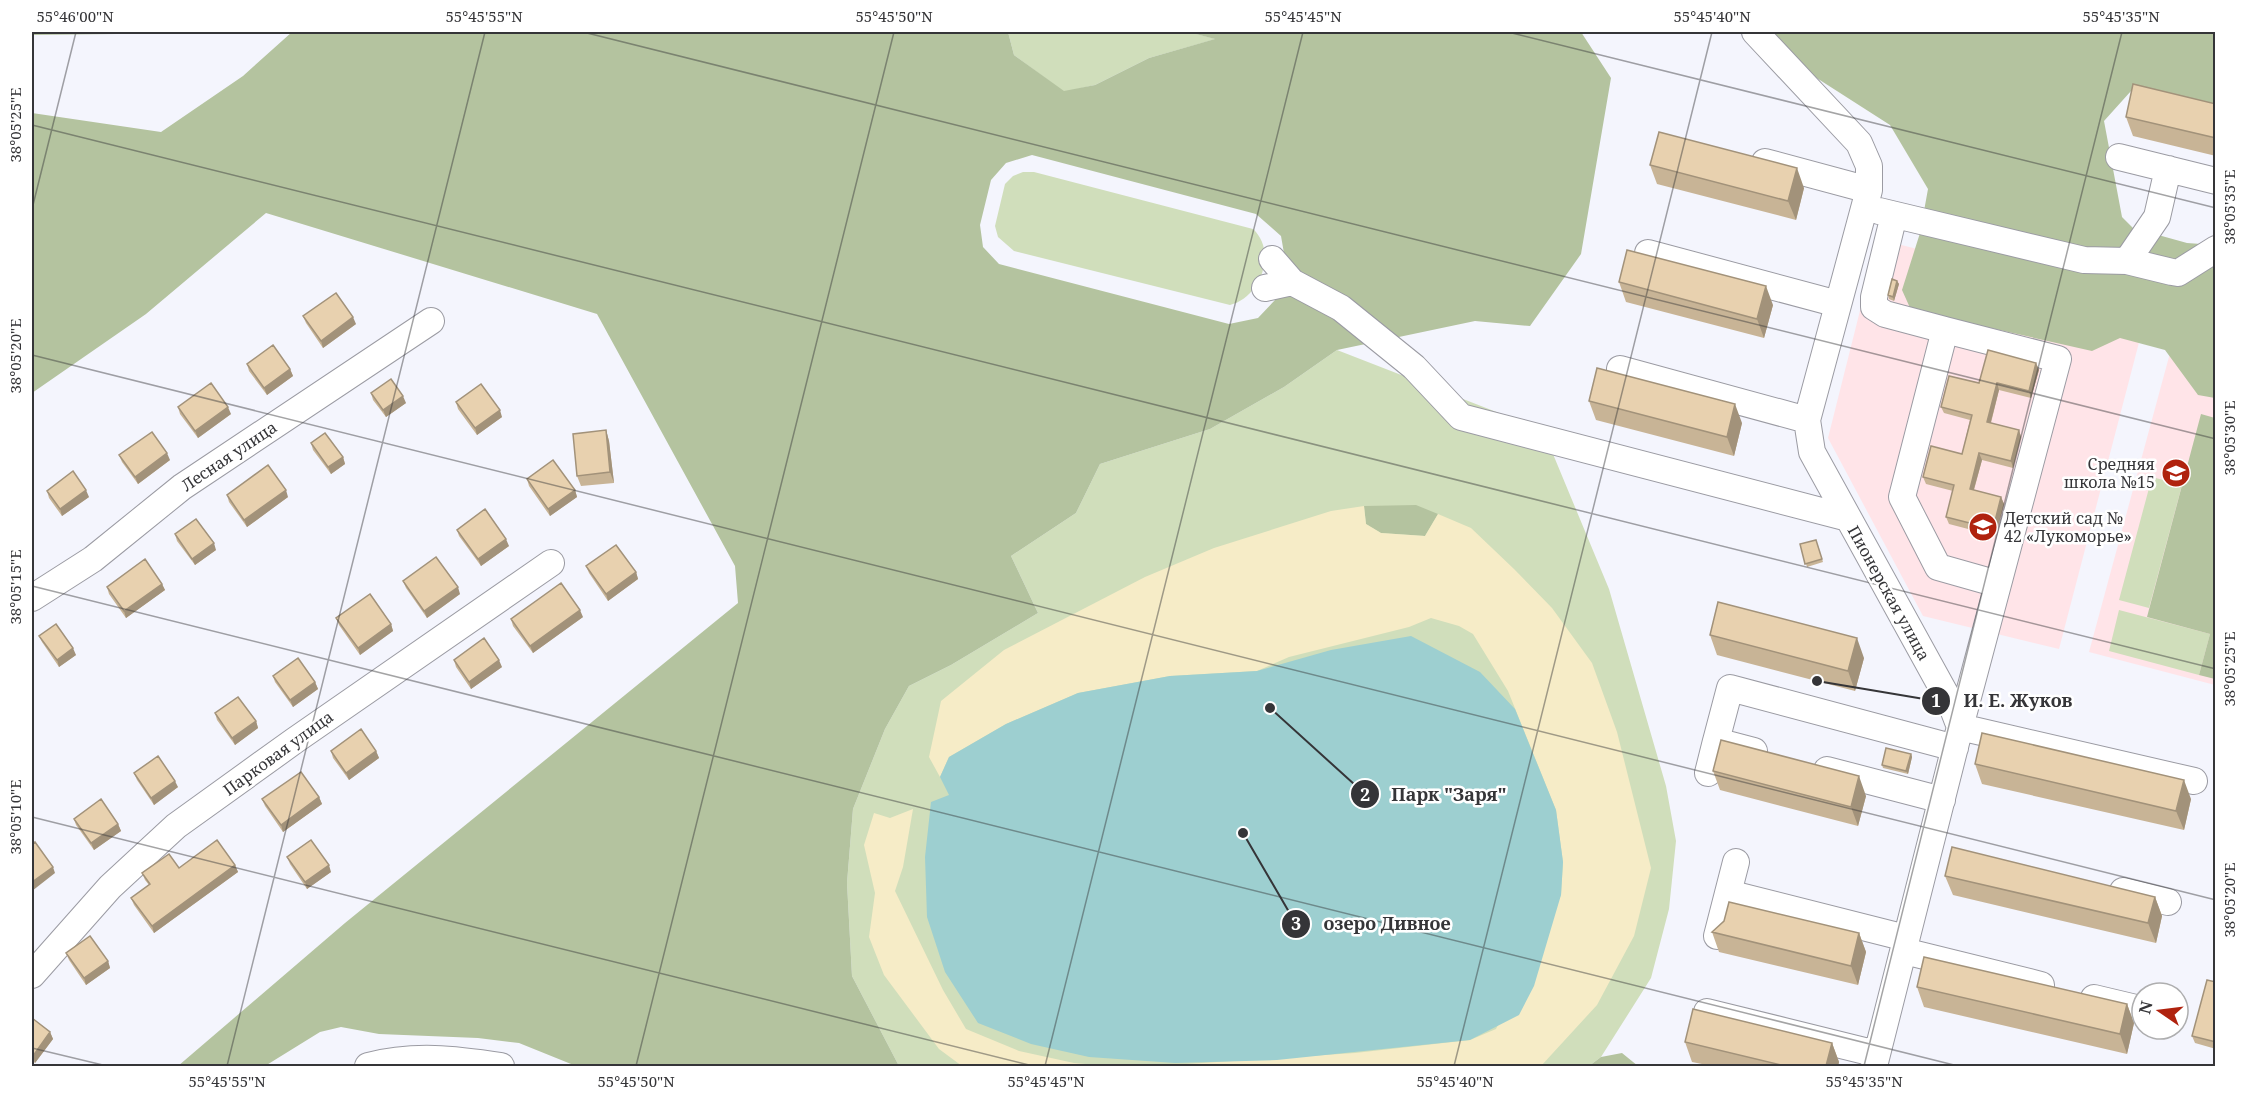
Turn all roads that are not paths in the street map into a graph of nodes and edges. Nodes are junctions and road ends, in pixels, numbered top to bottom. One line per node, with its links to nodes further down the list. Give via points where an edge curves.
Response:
1 (1755, 32): 6 (street, Пионерская улица, via 1859,143 1869,166)
2 (1740, 155): 6 (street)
3 (2119, 157): 4 (street)
4 (2168, 169): 5 (street); 11 (street, via 2157,217)
5 (2216, 181)
6 (1867, 199): 7 (street); 14 (street, Пионерская улица)
7 (1894, 215): 11 (street, via 2084,260); 16 (street, via 1874,307 1885,314)
8 (2216, 249): 11 (street, via 2178,273)
9 (1648, 253): 14 (street)
10 (1272, 260): 12 (street)
11 (2127, 261)
12 (1292, 282): 13 (street); 19 (street, via 1341,308 1414,368 1461,417)
13 (1265, 288)
14 (1838, 304): 18 (street, Пионерская улица)
15 (431, 321): 22 (street, Лесная улица, via 182,488 93,559)
16 (1945, 330): 21 (street, via 1902,497 1938,567); 21 (street, via 2058,359)
17 (1620, 369): 18 (street)
18 (1807, 420): 19 (street, Пионерская улица, via 1812,452)
19 (1848, 518): 23 (street, Пионерская улица, via 1952,706)
20 (551, 562): 36 (street, Парковая улица, via 177,826 110,887)
21 (1998, 584): 23 (street)
22 (32, 598)
23 (1958, 737): 24 (street, via 1730,688); 28 (street); 29 (street)
24 (1716, 741): 25 (street); 27 (street)
25 (1772, 756)
26 (1806, 764): 29 (street)
27 (1708, 773)
28 (2194, 781)
29 (1942, 800): 35 (street, via 1942,846)
30 (1736, 862): 32 (street)
31 (2100, 886): 33 (street)
32 (1728, 893): 34 (street); 35 (street)
33 (2168, 902)
34 (1717, 936)
35 (1905, 945): 37 (street); 39 (street)
36 (32, 975)
37 (2130, 1006)
38 (1707, 1012): 39 (street)
39 (1878, 1063)
40 (368, 1066): 41 (street, via 450,1058)
41 (501, 1066)

